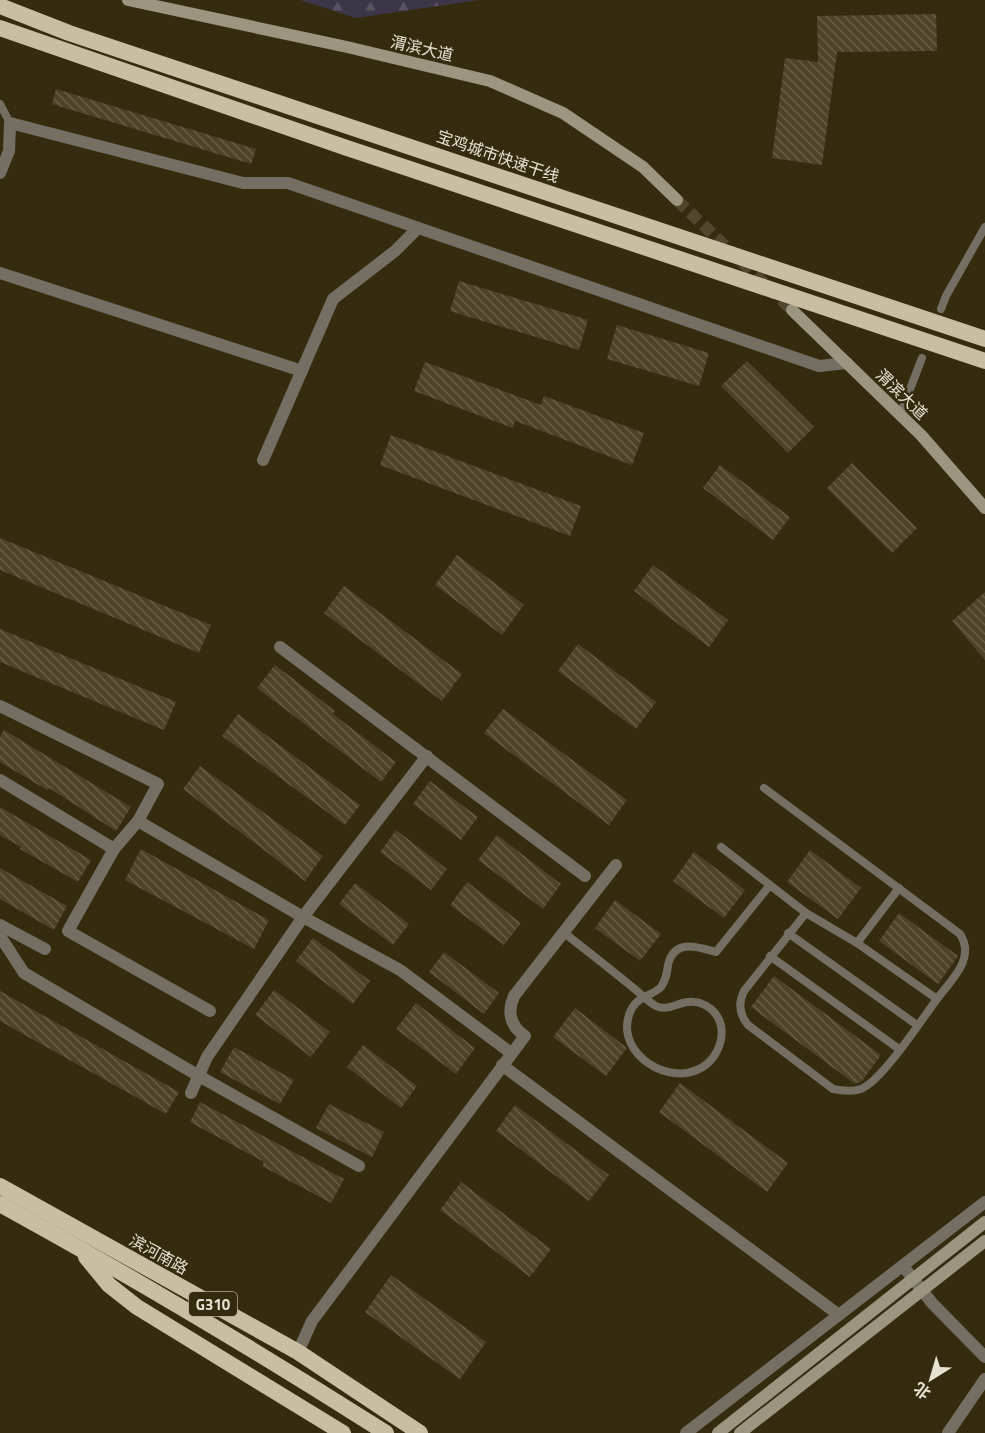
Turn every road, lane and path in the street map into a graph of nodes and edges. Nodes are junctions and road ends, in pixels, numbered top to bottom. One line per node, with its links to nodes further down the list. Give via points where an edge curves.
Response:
1 (128, 0): 7 (main road, 渭滨大道, via 490,81 563,113 643,167)
2 (0, 6): 13 (highway, 宝鸡城市快速干线, via 69,33)
3 (0, 28): 15 (highway)
4 (0, 104): 5 (lane)
5 (10, 123): 6 (street, via 9,151); 9 (street, via 243,183 288,183)
6 (0, 173)
7 (676, 200)
8 (985, 227): 11 (lane)
9 (418, 228): 16 (street, via 819,366); 17 (street, via 333,299)
10 (0, 273): 17 (street)
11 (941, 309)
12 (792, 310): 16 (main road, 渭滨大道)
13 (985, 339)
14 (922, 358): 18 (lane)
15 (985, 361)
16 (847, 363): 18 (main road, 渭滨大道)
17 (302, 371): 19 (street)
18 (900, 415): 20 (main road, 渭滨大道)
19 (263, 460)
20 (985, 508)
21 (280, 647): 23 (street)
22 (0, 706): 26 (street, via 158,784)
23 (427, 756): 30 (street); 34 (street)
24 (0, 780): 28 (street)
25 (764, 788): 32 (lane)
26 (138, 821): 28 (street); 34 (street)
27 (721, 848): 31 (lane)
28 (114, 849): 44 (street, via 68,931)
29 (616, 865): 36 (street)
30 (585, 876)
31 (770, 885): 33 (lane); 42 (lane, via 716,952 688,945 676,950 661,986)
32 (899, 888): 39 (lane); 43 (lane, via 960,934 965,944 965,961)
33 (806, 913): 37 (lane); 39 (lane)
34 (303, 917): 47 (street, via 400,970); 49 (street, via 207,1057)
35 (0, 925): 40 (street)
36 (563, 932): 42 (lane); 47 (street, via 514,996 510,1017 525,1036)
37 (788, 933): 41 (lane); 45 (lane)
38 (0, 936): 49 (street, via 24,973)
39 (856, 943): 43 (lane)
40 (45, 949)
41 (770, 956): 46 (lane); 46 (lane, via 741,996 744,1020 833,1089 852,1091 867,1086)
42 (643, 995): 42 (lane, via 632,1009 628,1028 643,1060 659,1070 677,1074 696,1070 712,1060 720,1048 722,1033 711,1010 686,1001 667,1008 657,1006)
43 (937, 999): 45 (lane)
44 (210, 1011)
45 (917, 1025): 46 (lane)
46 (899, 1049)
47 (511, 1053): 48 (street)
48 (502, 1065): 59 (street); 60 (street, via 312,1321)
49 (199, 1076): 50 (street); 51 (street)
50 (190, 1093)
51 (359, 1166)
52 (0, 1186): 60 (highway, 滨河南路 / G310)
53 (985, 1202): 58 (street)
54 (0, 1204): 57 (highway, G310)
55 (985, 1222): 67 (main road, bridge)
56 (985, 1241): 68 (main road, bridge)
57 (77, 1247): 63 (highway, via 109,1285 137,1307); 64 (highway, G310)
58 (903, 1266): 59 (street); 61 (street, via 932,1303)
59 (839, 1315): 66 (street)
60 (298, 1352): 65 (highway, 滨河南路 / G310)
61 (985, 1357)
62 (985, 1379): 69 (street)
63 (344, 1433)
64 (386, 1433)
65 (420, 1433)
66 (686, 1433)
67 (718, 1433)
68 (740, 1433)
69 (948, 1433)

